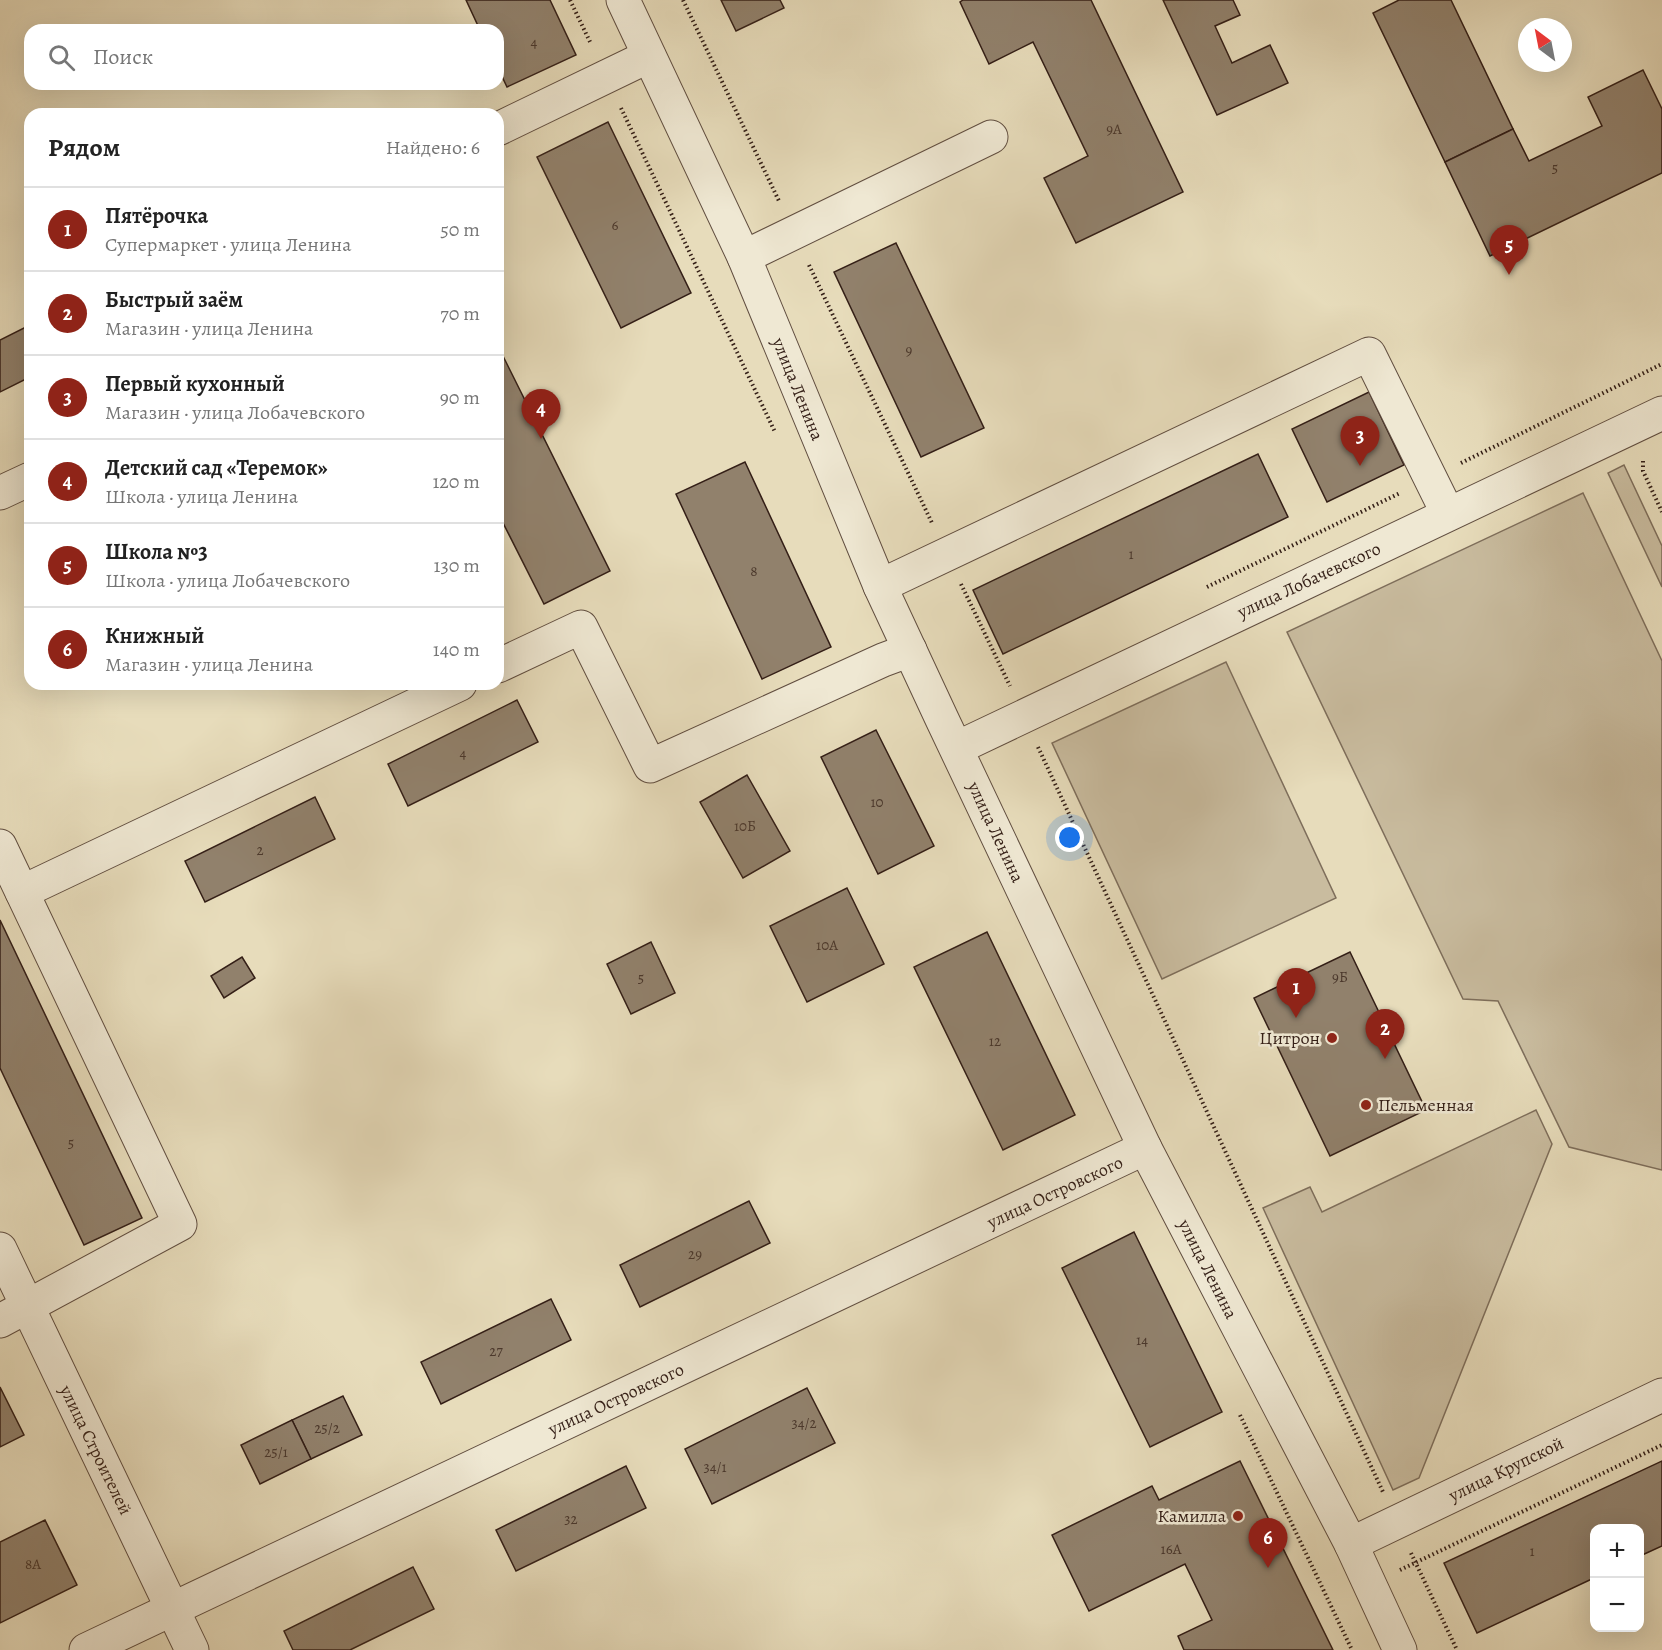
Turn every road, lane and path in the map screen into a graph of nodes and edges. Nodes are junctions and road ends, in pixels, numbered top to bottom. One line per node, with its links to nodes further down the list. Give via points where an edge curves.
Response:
1 (623, 0): 3 (street, улица Ленина)
2 (683, 0): 6 (path)
3 (649, 56): 4 (street); 7 (street, улица Ленина)
4 (504, 126)
5 (991, 137): 6 (street)
6 (794, 233): 7 (street); 16 (path)
7 (744, 257): 17 (street, улица Ленина)
8 (1662, 364): 11 (path)
9 (1662, 413): 15 (street, улица Лобачевского)
10 (1643, 471): 14 (path)
11 (1430, 478): 15 (street); 16 (street, via 1370,354); 18 (path)
12 (24, 482): 13 (street)
13 (0, 493)
14 (1662, 512)
15 (1448, 514): 25 (street, улица Лобачевского)
16 (947, 554): 17 (street); 22 (path)
17 (880, 586): 19 (street, улица Ленина)
18 (1198, 591)
19 (910, 650): 20 (street, via 650,766 580,627); 26 (street, улица Ленина)
20 (504, 663)
21 (1019, 678): 22 (path)
22 (1009, 683): 23 (path); 25 (path)
23 (999, 688)
24 (447, 690): 28 (street)
25 (1023, 715): 26 (street, улица Лобачевского); 34 (path)
26 (957, 748): 29 (street, улица Ленина)
27 (0, 846): 28 (street)
28 (22, 892): 31 (street, via 180,1224)
29 (1145, 1148): 35 (street, улица Ленина); 38 (street, улица Островского)
30 (0, 1249): 31 (street, улица Строителей)
31 (14, 1314): 38 (street, улица Строителей)
32 (1662, 1395): 34 (street, улица Крупской)
33 (1662, 1445): 36 (path)
34 (1396, 1522): 35 (street, улица Крупской); 36 (path)
35 (1350, 1544): 37 (street, улица Ленина)
36 (1416, 1563): 37 (path); 43 (path)
37 (1370, 1585): 41 (path, via 1330,1604); 42 (street, улица Ленина)
38 (172, 1609): 39 (street, улица Островского); 40 (street, улица Строителей)
39 (86, 1650)
40 (192, 1650)
41 (1352, 1650)
42 (1400, 1650)
43 (1457, 1650)

